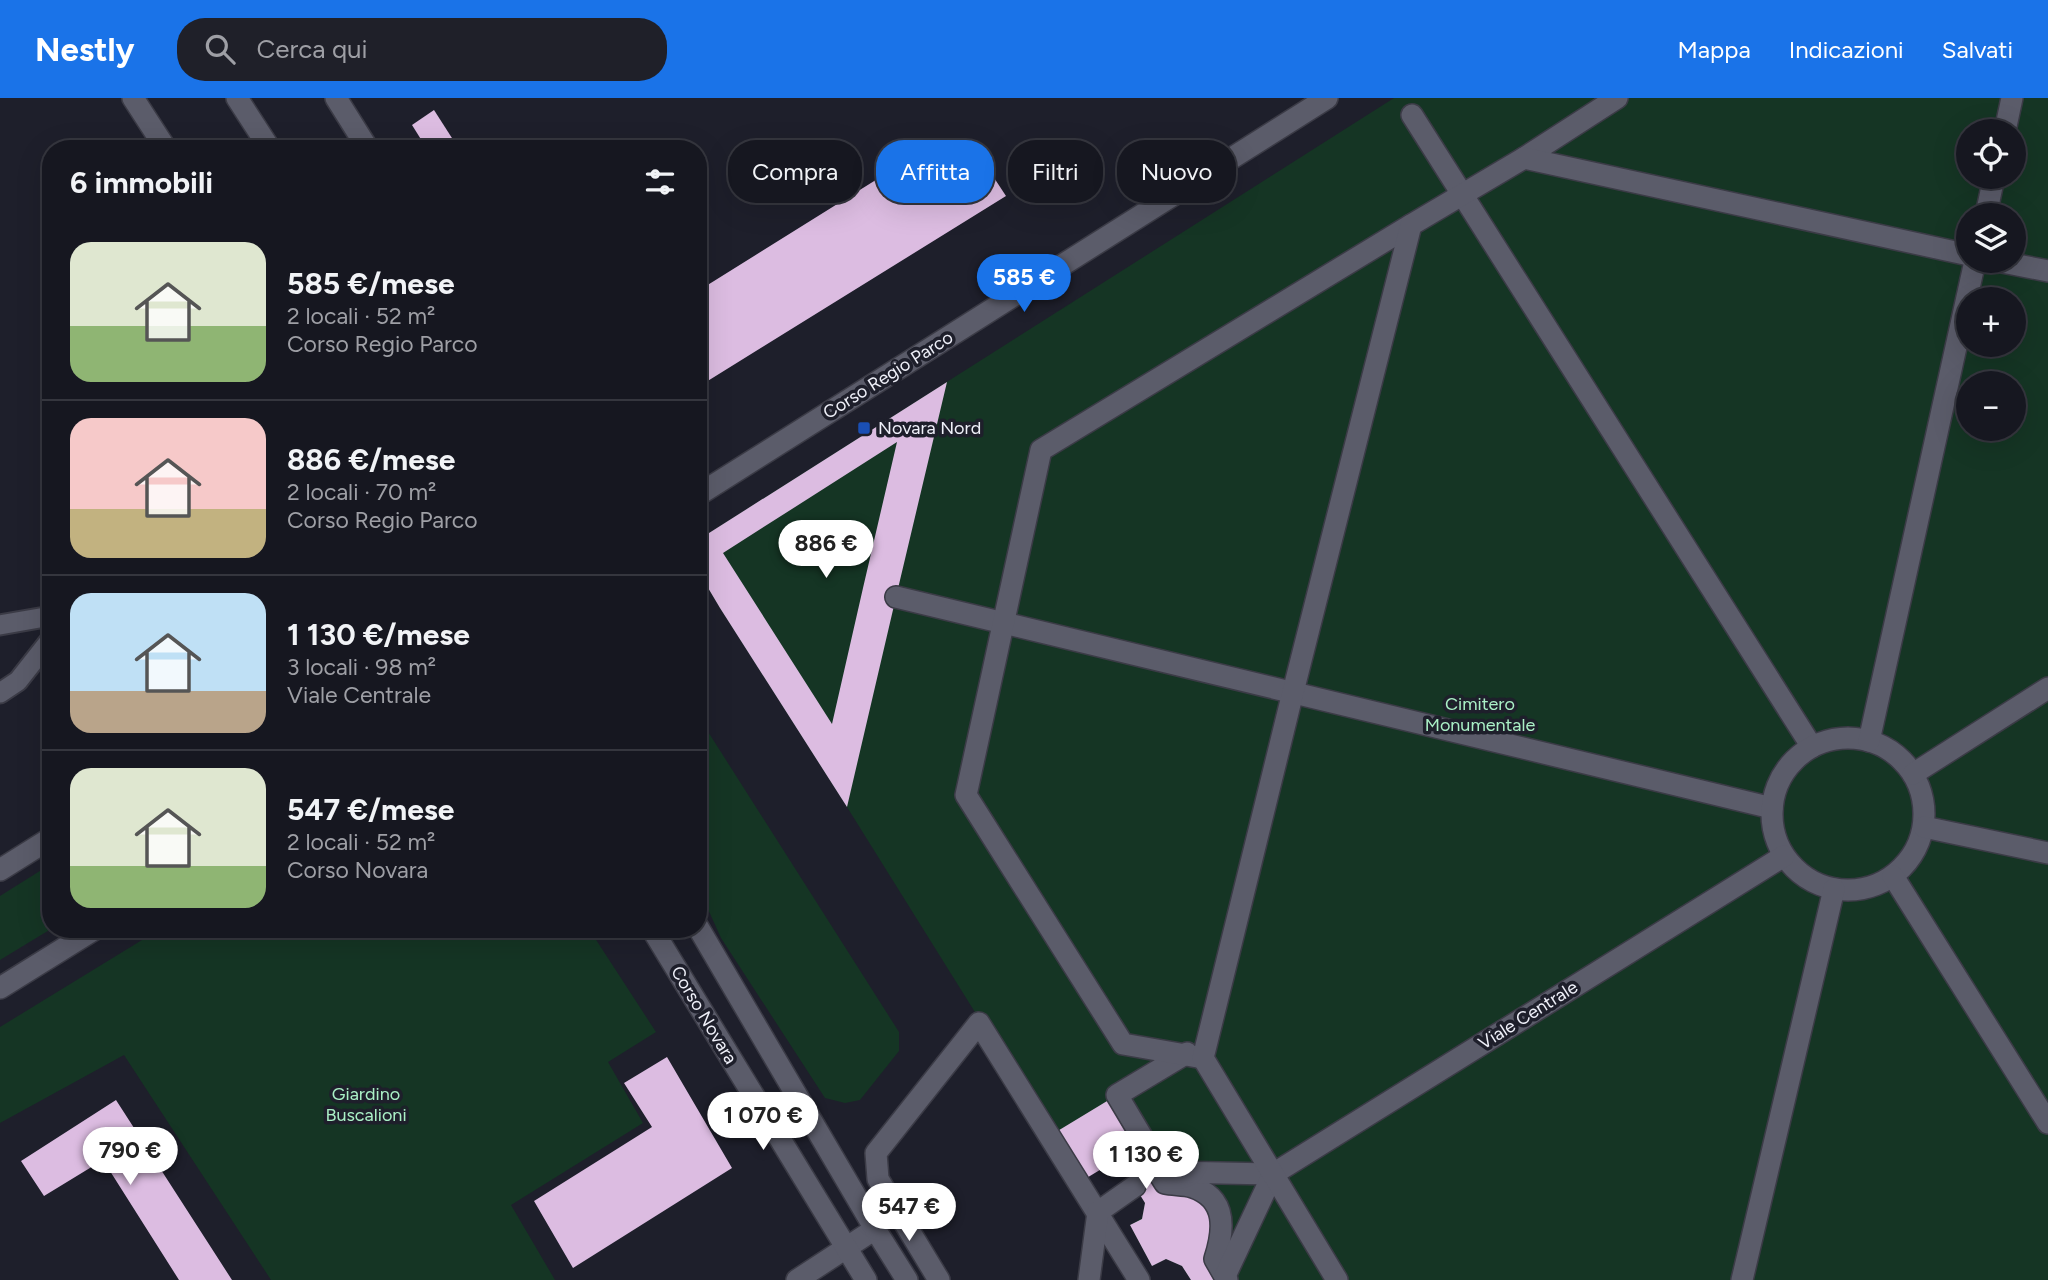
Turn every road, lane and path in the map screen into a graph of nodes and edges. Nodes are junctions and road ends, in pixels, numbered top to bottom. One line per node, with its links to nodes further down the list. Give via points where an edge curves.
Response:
1 (133, 98): 9 (street)
2 (237, 98): 10 (street)
3 (335, 98): 11 (street)
4 (1327, 98): 19 (street, Corso Regio Parco)
5 (1617, 98): 12 (street)
6 (2012, 98): 8 (street)
7 (1412, 115): 13 (street)
8 (2008, 119)
9 (160, 140)
10 (264, 140)
11 (359, 140)
12 (1524, 158): 13 (street); 15 (street)
13 (1464, 195): 14 (street); 29 (street)
14 (1411, 225): 22 (street, via 1041,450); 26 (street)
15 (1956, 252)
16 (2026, 267): 17 (street)
17 (2048, 271)
18 (1972, 273): 28 (street)
19 (707, 489)
20 (896, 597): 22 (street)
21 (42, 617): 23 (lane)
22 (1004, 623): 26 (street); 44 (street, via 966,795 1123,1044)
23 (0, 625)
24 (42, 650): 27 (lane, via 18,681)
25 (2048, 688): 30 (street)
26 (1293, 692): 31 (street); 43 (street)
27 (0, 693)
28 (1869, 741): 29 (street, via 1834,739); 30 (street, via 1899,757)
29 (1812, 747): 31 (street, via 1792,762 1778,783)
30 (1913, 774): 32 (street, via 1922,795)
31 (1772, 808): 35 (street, via 1774,832)
32 (1924, 827): 34 (street); 37 (street, via 1909,860)
33 (42, 844): 36 (street)
34 (2048, 853)
35 (1784, 856): 38 (street, via 1816,884); 46 (street, Viale Centrale)
36 (0, 870)
37 (1894, 876): 38 (street, via 1871,887); 45 (street)
38 (1834, 889): 61 (street)
39 (81, 938): 42 (street)
40 (657, 938): 51 (street, Corso Novara)
41 (704, 938): 50 (street)
42 (0, 988)
43 (1205, 1051): 44 (street); 46 (street)
44 (1181, 1056): 47 (street, via 1117,1095)
45 (2048, 1123)
46 (1277, 1171): 47 (street); 52 (street); 59 (street); 60 (street)
47 (1158, 1172): 52 (street, via 1165,1183 1203,1191 1217,1206 1222,1236 1215,1259)
48 (1135, 1186): 49 (street)
49 (1098, 1212): 56 (street, via 979,1023 876,1153 878,1179); 57 (street); 58 (street)
50 (875, 1229): 51 (street); 55 (street)
51 (845, 1247): 53 (street); 54 (street, Corso Novara)
52 (1226, 1278)
53 (797, 1280)
54 (866, 1280)
55 (908, 1280)
56 (939, 1280)
57 (1090, 1280)
58 (1139, 1280)
59 (1337, 1280)
60 (1350, 1280)
61 (1742, 1280)

